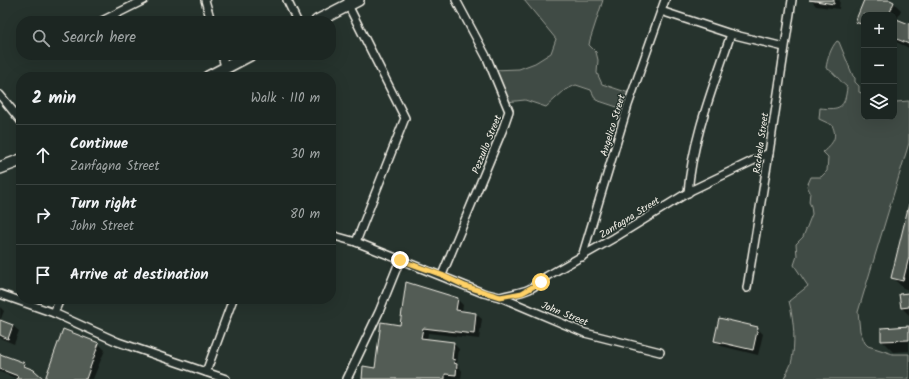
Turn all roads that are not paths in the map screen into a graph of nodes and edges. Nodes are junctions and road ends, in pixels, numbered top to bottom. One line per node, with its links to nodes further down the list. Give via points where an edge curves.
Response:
1 (144, 0): 9 (street)
2 (205, 0): 10 (street)
3 (287, 0): 11 (street)
4 (456, 0): 29 (street, Pezzullo Street, via 487,58 509,111)
5 (665, 0): 8 (street, Angelico Street)
6 (792, 0): 14 (street, Rachela Street)
7 (352, 2): 12 (main road); 26 (street, via 405,118)
8 (661, 11): 13 (street); 27 (street, Angelico Street, via 628,105)
9 (112, 16)
10 (210, 16)
11 (295, 16)
12 (326, 16)
13 (731, 34): 14 (street); 24 (street, via 698,136 690,170)
14 (784, 47): 21 (street, Rachela Street)
15 (223, 60): 17 (street)
16 (240, 60): 17 (main road)
17 (225, 67): 18 (main road)
18 (216, 72)
19 (0, 95): 20 (street)
20 (16, 115)
21 (769, 153): 24 (street, Zanfagna Street); 30 (street, Rachela Street)
22 (16, 162): 23 (main road)
23 (0, 168)
24 (688, 193): 27 (street, Zanfagna Street)
25 (336, 236): 26 (street, John Street)
26 (356, 242): 28 (street, John Street)
27 (582, 257): 32 (street, Zanfagna Street, via 547,276 527,291)
28 (400, 260): 29 (street, John Street); 41 (street)
29 (442, 275): 32 (street, John Street)
30 (747, 288)
31 (0, 294): 33 (street)
32 (500, 297): 38 (street, John Street, via 585,333)
33 (16, 300)
34 (28, 304): 37 (street)
35 (58, 304): 37 (street)
36 (230, 304): 39 (street)
37 (54, 313): 39 (street, via 118,342)
38 (660, 352)
39 (206, 372): 40 (street)
40 (226, 379)
41 (347, 379)

